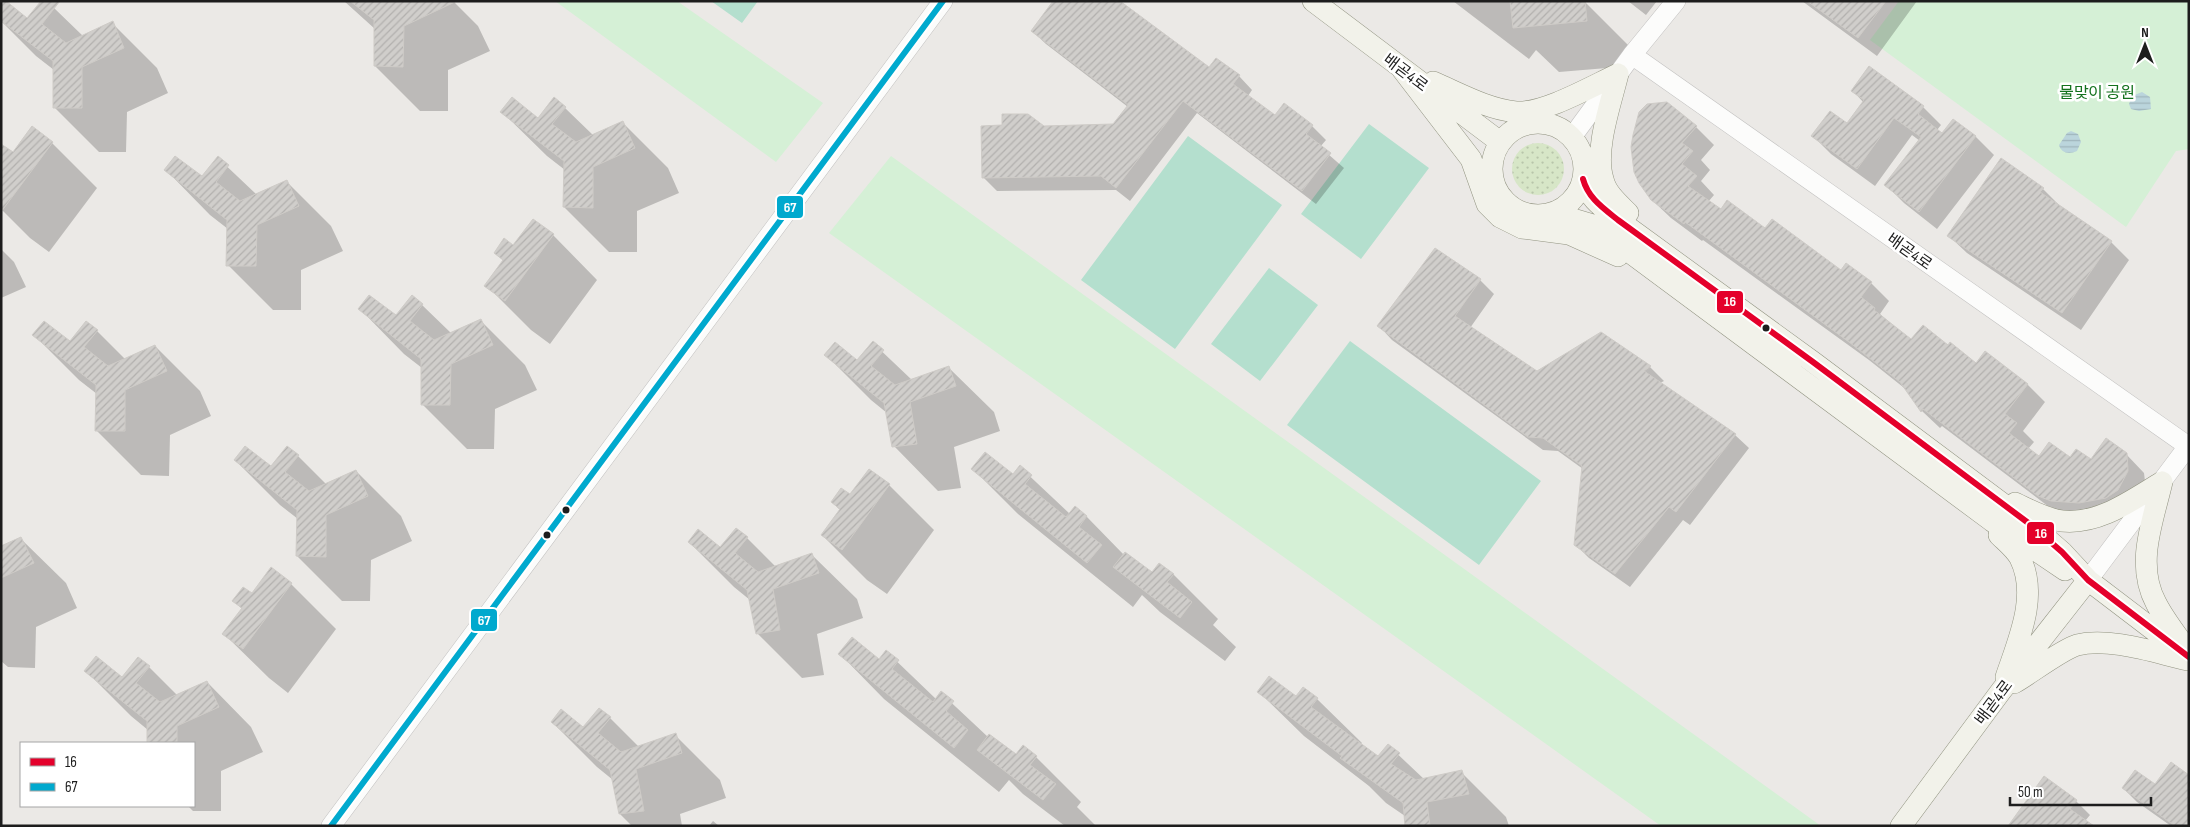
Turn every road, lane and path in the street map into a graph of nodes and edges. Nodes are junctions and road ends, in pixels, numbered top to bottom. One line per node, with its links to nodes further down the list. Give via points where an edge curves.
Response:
1 (943, 1): 19 (street)
2 (1313, 1): 5 (main road, 배곧4로)
3 (1676, 1): 4 (street)
4 (1632, 55): 6 (street); 12 (street, 배곧4로)
5 (1402, 69): 6 (main road, via 1496,108 1518,112 1550,105); 8 (main road, 배곧4로); 11 (main road, via 1471,159 1487,204 1500,217 1522,228 1569,234)
6 (1618, 74): 7 (street); 11 (main road, via 1602,141 1602,178 1608,192)
7 (1572, 137): 8 (main road, via 1546,123 1531,123 1517,127); 9 (main road, via 1584,163)
8 (1500, 142): 10 (main road, via 1492,162 1492,178 1498,193 1522,212)
9 (1583, 179): 10 (main road, via 1573,199); 11 (main road, via 1592,198)
10 (1553, 213): 11 (main road, via 1593,225)
11 (1687, 283): 14 (main road, via 1829,374)
12 (2188, 446): 13 (street, 배곧4로)
13 (2162, 482): 14 (main road, via 2119,508 2083,520 2063,521); 15 (street, 배곧4로); 16 (main road, via 2146,551 2146,574 2156,603)
14 (1976, 497): 15 (main road, via 2064,569); 18 (main road, via 2019,557 2026,580 2026,616)
15 (2088, 580): 17 (main road); 18 (main road, 배곧4로)
16 (2189, 653)
17 (2189, 659): 18 (main road, via 2100,643 2077,646)
18 (2001, 691): 20 (main road, 배곧4로)
19 (331, 826)
20 (1901, 826)

